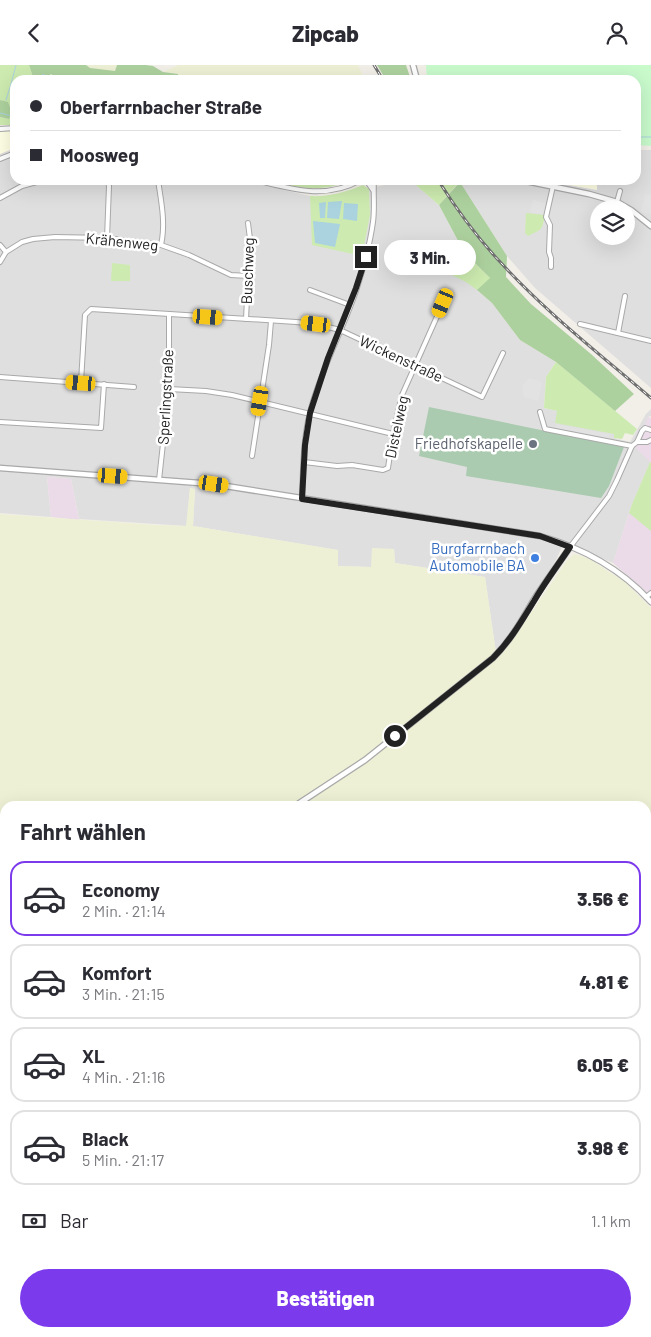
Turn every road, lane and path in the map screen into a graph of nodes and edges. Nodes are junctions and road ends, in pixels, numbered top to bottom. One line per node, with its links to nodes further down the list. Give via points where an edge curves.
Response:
1 (26, 185): 12 (street)
2 (109, 185): 18 (street)
3 (159, 185): 20 (street, via 163,217)
4 (276, 185): 5 (street, via 323,192)
5 (349, 185)
6 (370, 185): 10 (street)
7 (374, 185): 10 (street)
8 (544, 185): 9 (street)
9 (553, 187): 13 (street); 23 (street, via 546,217 550,225)
10 (373, 190): 28 (street, via 372,231)
11 (620, 191): 14 (street)
12 (0, 199)
13 (610, 200)
14 (618, 200)
15 (635, 214): 17 (street)
16 (248, 223): 24 (street, Buschweg)
17 (651, 227)
18 (107, 238): 20 (street, Krähenweg); 21 (street, Krähenweg, via 33,239)
19 (0, 245): 21 (street)
20 (161, 245): 24 (street, Krähenweg, via 230,275)
21 (6, 252): 22 (street)
22 (0, 262)
23 (552, 267)
24 (248, 276): 30 (street, Buschweg)
25 (310, 291): 28 (street)
26 (625, 295): 34 (street)
27 (443, 303): 37 (street, Distelweg)
28 (350, 305): 33 (street)
29 (169, 314): 30 (street, Wickenstraße); 39 (street, Wickenstraße, via 91,309 85,315); 42 (street, Sperlingstraße)
30 (246, 319): 31 (street, Wickenstraße)
31 (271, 321): 33 (street, Wickenstraße, via 310,323); 43 (street)
32 (580, 324): 34 (street)
33 (340, 329): 37 (street, Wickenstraße); 45 (street)
34 (618, 333): 35 (street)
35 (651, 341)
36 (503, 353): 37 (street, Wickenstraße, via 482,397)
37 (415, 366): 48 (street, Distelweg, via 402,395)
38 (0, 377): 39 (street)
39 (81, 383): 40 (street)
40 (104, 385): 41 (street); 46 (street, via 100,428)
41 (134, 387)
42 (169, 389): 43 (street, via 206,391); 55 (street, Sperlingstraße)
43 (260, 401): 45 (street); 52 (street)
44 (540, 412): 51 (street, via 545,429)
45 (310, 413): 48 (street); 53 (street)
46 (0, 422)
47 (651, 430): 50 (street, via 643,429)
48 (393, 434): 53 (street, Distelweg, via 388,468 383,470)
49 (651, 440): 50 (street)
50 (637, 442): 51 (street)
51 (632, 446): 57 (street, via 609,496)
52 (252, 456)
53 (304, 461): 56 (street)
54 (0, 468): 55 (street)
55 (159, 480): 56 (street, via 214,484)
56 (302, 499): 57 (street, via 540,536)
57 (570, 547): 59 (street, via 604,562); 61 (street, via 503,649 365,760)
58 (651, 593): 59 (street)
59 (646, 597): 60 (street)
60 (651, 603)
61 (303, 801)

